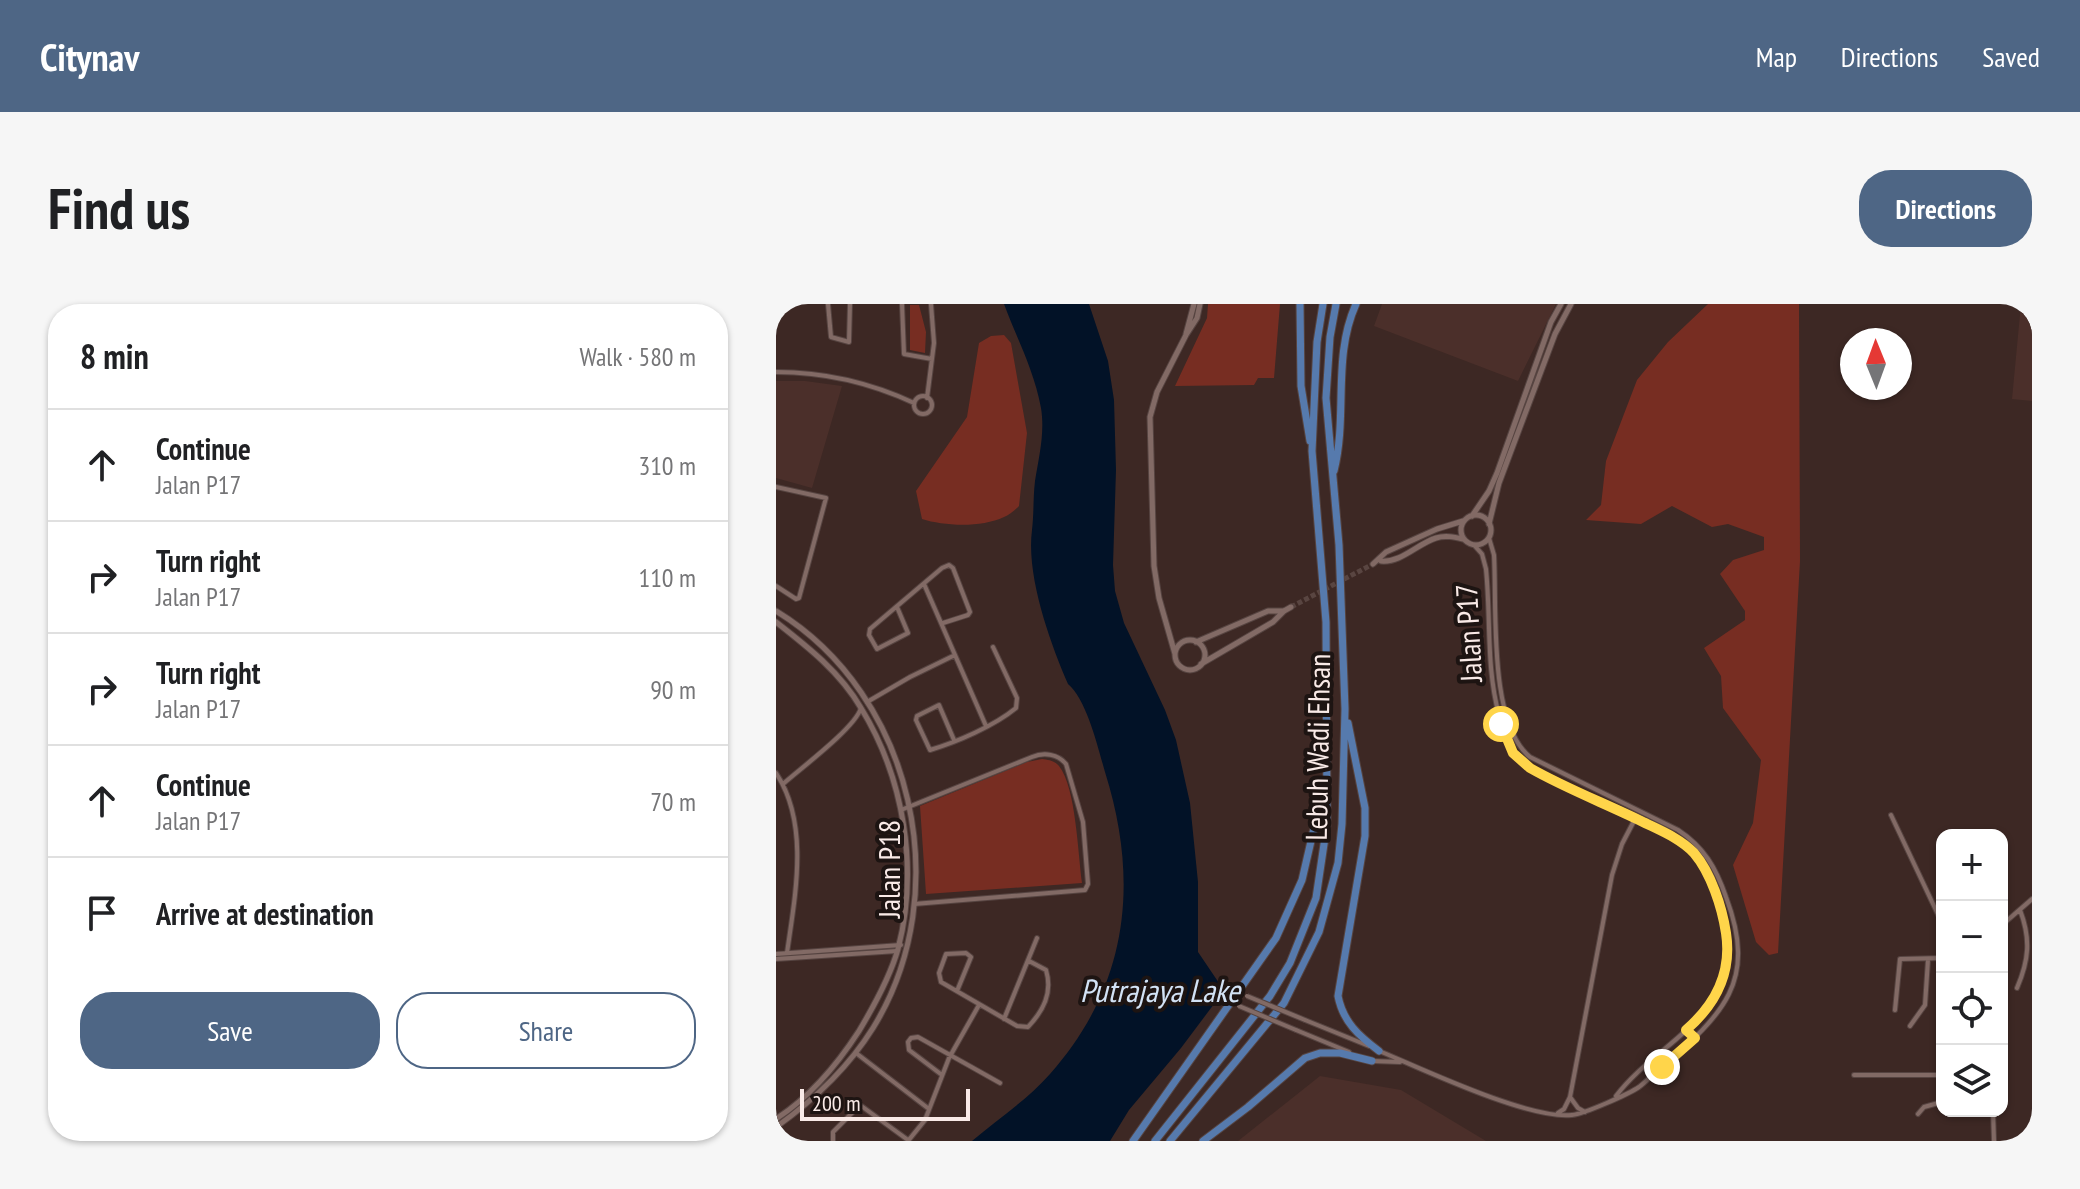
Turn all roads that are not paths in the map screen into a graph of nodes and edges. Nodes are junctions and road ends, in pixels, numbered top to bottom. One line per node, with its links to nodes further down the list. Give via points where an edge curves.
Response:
1 (828, 304): 2 (street, via 831,337 849,342)
2 (850, 304)
3 (902, 304): 12 (street, via 904,354)
4 (931, 304): 12 (street)
5 (1197, 304): 33 (street, via 1197,318 1157,392 1150,417 1152,546)
6 (1300, 304): 16 (main road, via 1301,386)
7 (1323, 304): 16 (main road, Lebuh Wadi Ehsan)
8 (1336, 304): 17 (main road, Lebuh Wadi Ehsan, via 1326,398)
9 (1356, 304): 17 (main road, via 1341,360 1341,422)
10 (1561, 304): 19 (street, via 1493,482)
11 (1571, 304): 21 (street, via 1499,483)
12 (932, 359): 14 (street)
13 (776, 372): 15 (street, via 867,384)
14 (927, 398): 15 (street); 15 (street, via 932,406 926,414 916,411)
15 (914, 403)
16 (1312, 451): 45 (main road, Lebuh Wadi Ehsan, via 1326,622)
17 (1333, 473): 42 (main road, Lebuh Wadi Ehsan)
18 (776, 487): 26 (street, via 826,498 799,598)
19 (1472, 516): 20 (street); 21 (street)
20 (1463, 521): 23 (street); 23 (street, via 1386,552 1377,563 1391,562 1440,537)
21 (1489, 524): 22 (street)
22 (1489, 538): 24 (street); 52 (street, Jalan P17, via 1500,690 1517,744 1530,757)
23 (1463, 539): 24 (street)
24 (1474, 545): 51 (street, Jalan P17, via 1486,569 1490,673 1507,744 1530,768)
25 (924, 584): 27 (street); 32 (street); 32 (street, via 946,566 953,568 970,612)
26 (776, 586)
27 (897, 607): 27 (street, via 908,633 877,649 868,631)
28 (1291, 607): 30 (street)
29 (776, 611): 40 (street, Jalan P18, via 821,645)
30 (1284, 611): 35 (street, via 1268,611); 39 (street)
31 (776, 622): 41 (street, Jalan P18, via 823,659)
32 (943, 623): 38 (street)
33 (1170, 635): 34 (street); 37 (street)
34 (1188, 640): 35 (street); 37 (street)
35 (1196, 642): 39 (street, via 1205,652)
36 (993, 647): 43 (street, via 1017,702 1014,710)
37 (1175, 654): 39 (street, via 1182,667 1192,670)
38 (955, 655): 40 (street); 43 (street)
39 (1201, 664)
40 (868, 702): 41 (street); 48 (street, Jalan P18, via 901,770)
41 (861, 707): 47 (street, via 844,730); 49 (street, Jalan P18, via 888,763)
42 (1345, 709): 77 (main road, via 1365,808 1365,836 1338,996 1341,1014); 100 (main road, Lebuh Wadi Ehsan, via 1338,863 1319,932 1284,1003)
43 (986, 726): 44 (street)
44 (954, 740): 44 (street, via 930,750 917,716 939,705)
45 (1328, 762): 69 (main road, via 1302,880 1276,938); 99 (main road, Lebuh Wadi Ehsan, via 1324,861 1295,953 1270,996)
46 (776, 773): 47 (street)
47 (783, 784): 62 (street, via 794,815 797,857)
48 (911, 807): 49 (street); 55 (street, Jalan P18); 55 (street, via 1039,754 1062,759 1083,822 1088,884 1080,891)
49 (901, 810): 60 (street, Jalan P18, via 907,872)
50 (1891, 815): 56 (street)
51 (1636, 819): 53 (street, Jalan P17); 86 (street, via 1612,875)
52 (1698, 844): 53 (street); 76 (street, Jalan P17, via 1722,885 1740,947 1721,1010)
53 (1692, 851): 75 (street, Jalan P17, via 1713,890 1728,946 1722,984)
54 (2032, 899): 57 (street)
55 (914, 904): 61 (street, Jalan P18)
56 (1936, 910)
57 (2020, 910): 58 (street); 67 (street, via 2028,954)
58 (2008, 919)
59 (1037, 938): 66 (street)
60 (898, 948): 61 (street); 62 (street); 63 (street); 93 (street, Jalan P18, via 845,1053 807,1095)
61 (906, 948): 78 (street, Jalan P18, via 884,1006)
62 (787, 953): 63 (street)
63 (776, 956)
64 (1936, 959): 65 (street)
65 (1928, 960): 72 (street, via 1900,959); 74 (street, via 1925,1005)
66 (1029, 961): 73 (street); 73 (street, via 1047,972 1045,1003 1028,1027)
67 (2017, 988)
68 (957, 991): 68 (street, via 941,982 939,973 946,954 964,952 971,957); 71 (street)
69 (1238, 992): 70 (main road); 77 (street, Jalan P17, bridge)
70 (1230, 1003): 80 (street, Jalan P17, bridge); 98 (main road)
71 (979, 1005): 73 (street); 79 (street)
72 (1895, 1010)
73 (1004, 1019)
74 (1910, 1026)
75 (1686, 1030): 76 (street); 87 (street, Jalan P17, via 1630,1077)
76 (1695, 1038): 87 (street, Jalan P17, via 1637,1088)
77 (1379, 1051): 81 (street, Jalan P17)
78 (856, 1053): 89 (street); 95 (street, Jalan P18, via 811,1102)
79 (950, 1054): 82 (street); 82 (street, via 918,1037 909,1040 909,1050); 85 (street)
80 (1372, 1061): 81 (street, Jalan P17); 101 (main road, via 1340,1053 1305,1058)
81 (1405, 1062): 91 (street, Jalan P17, via 1487,1095)
82 (942, 1075): 89 (street)
83 (1854, 1075): 84 (street)
84 (1936, 1075)
85 (1000, 1083)
86 (1570, 1097): 90 (street); 91 (street)
87 (1614, 1098): 90 (street, Jalan P17)
88 (1936, 1104): 92 (street)
89 (929, 1109): 97 (street)
90 (1585, 1112): 91 (street, Jalan P17)
91 (1556, 1114)
92 (1918, 1114)
93 (777, 1117)
94 (1993, 1117): 102 (street)
95 (776, 1127)
96 (833, 1141): 97 (street, via 833,1132 860,1105)
97 (908, 1141)
98 (1133, 1141)
99 (1155, 1141)
100 (1170, 1141)
101 (1203, 1141)
102 (1994, 1141)

